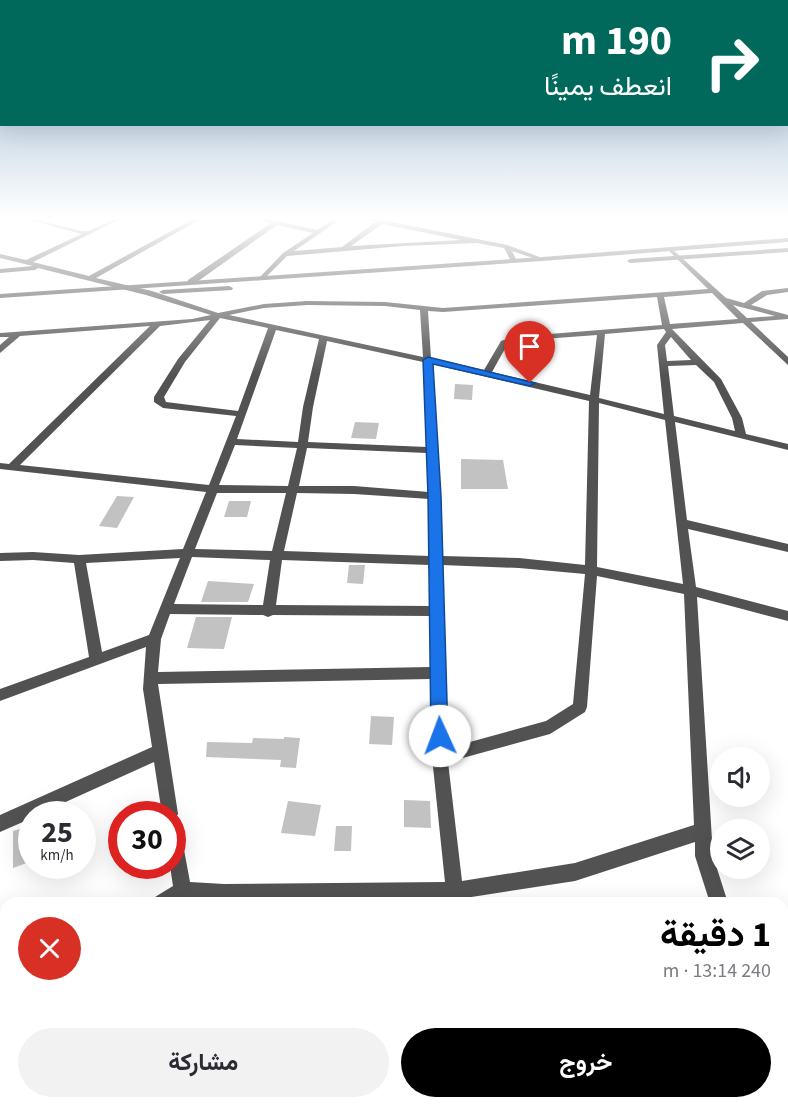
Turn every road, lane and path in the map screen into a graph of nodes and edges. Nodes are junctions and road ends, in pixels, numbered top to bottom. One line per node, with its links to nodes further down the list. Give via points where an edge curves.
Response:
1 (57, 271): 8 (street)
2 (104, 271): 8 (street)
3 (207, 271): 10 (street)
4 (269, 271): 9 (street)
5 (370, 271): 9 (street)
6 (486, 271): 14 (street)
7 (692, 271): 13 (street)
8 (91, 278): 11 (street)
9 (262, 278): 10 (street)
10 (191, 282): 11 (street)
11 (124, 288): 14 (street); 16 (street)
12 (788, 290): 19 (street, via 765,292)
13 (714, 291): 15 (street); 17 (street)
14 (149, 293): 18 (street); 21 (street)
15 (660, 295): 20 (street); 26 (street)
16 (0, 296)
17 (723, 300): 19 (street); 23 (street)
18 (0, 304)
19 (746, 305): 22 (street)
20 (424, 309): 21 (street, via 307,303 264,306); 32 (street)
21 (217, 316): 24 (street); 25 (street); 38 (street, via 181,361 159,402)
22 (788, 317): 23 (street)
23 (744, 321): 26 (street); 34 (street)
24 (158, 324): 28 (street); 46 (street)
25 (273, 326): 30 (street); 38 (street)
26 (669, 331): 27 (street); 33 (street); 35 (street, via 661,345)
27 (601, 333): 36 (street, via 504,343); 37 (street)
28 (17, 334): 29 (street); 31 (street)
29 (0, 335)
30 (324, 337): 32 (street); 42 (street)
31 (0, 350)
32 (428, 360): 36 (street); 44 (street)
33 (698, 362): 35 (street); 40 (street, via 729,398)
34 (788, 362)
35 (662, 364): 39 (street)
36 (487, 373): 37 (street)
37 (594, 398): 39 (street); 57 (street)
38 (242, 414): 41 (street)
39 (671, 419): 40 (street); 50 (street)
40 (741, 435): 43 (street)
41 (230, 442): 42 (street); 47 (street)
42 (303, 444): 44 (street); 48 (street)
43 (788, 447)
44 (431, 450): 49 (street)
45 (0, 466): 46 (street)
46 (12, 467): 47 (street)
47 (211, 489): 48 (street); 52 (street)
48 (292, 490): 49 (street); 53 (street)
49 (435, 496): 56 (street)
50 (682, 522): 51 (street); 58 (street)
51 (788, 548)
52 (188, 553): 53 (street); 55 (street); 59 (street)
53 (277, 556): 56 (street); 61 (street)
54 (0, 557): 55 (street)
55 (79, 559): 64 (street)
56 (436, 559): 57 (street); 60 (street)
57 (591, 570): 58 (street); 69 (street, via 580,707 550,727)
58 (690, 590): 62 (street); 72 (street)
59 (165, 609): 61 (street); 63 (street)
60 (436, 611): 61 (street); 65 (street)
61 (268, 612)
62 (788, 616)
63 (154, 639): 64 (street); 66 (street)
64 (96, 660): 67 (street)
65 (437, 673): 66 (street); 69 (street)
66 (151, 678): 68 (street)
67 (0, 695)
68 (160, 751): 70 (street); 71 (street)
69 (440, 757): 77 (street)
70 (168, 801)
71 (0, 824)
72 (704, 830): 77 (street, via 575,872); 78 (street, via 704,856)
73 (181, 879): 74 (street)
74 (183, 891): 75 (street); 76 (street)
75 (172, 897)
76 (216, 897)
77 (455, 897)
78 (717, 897)

